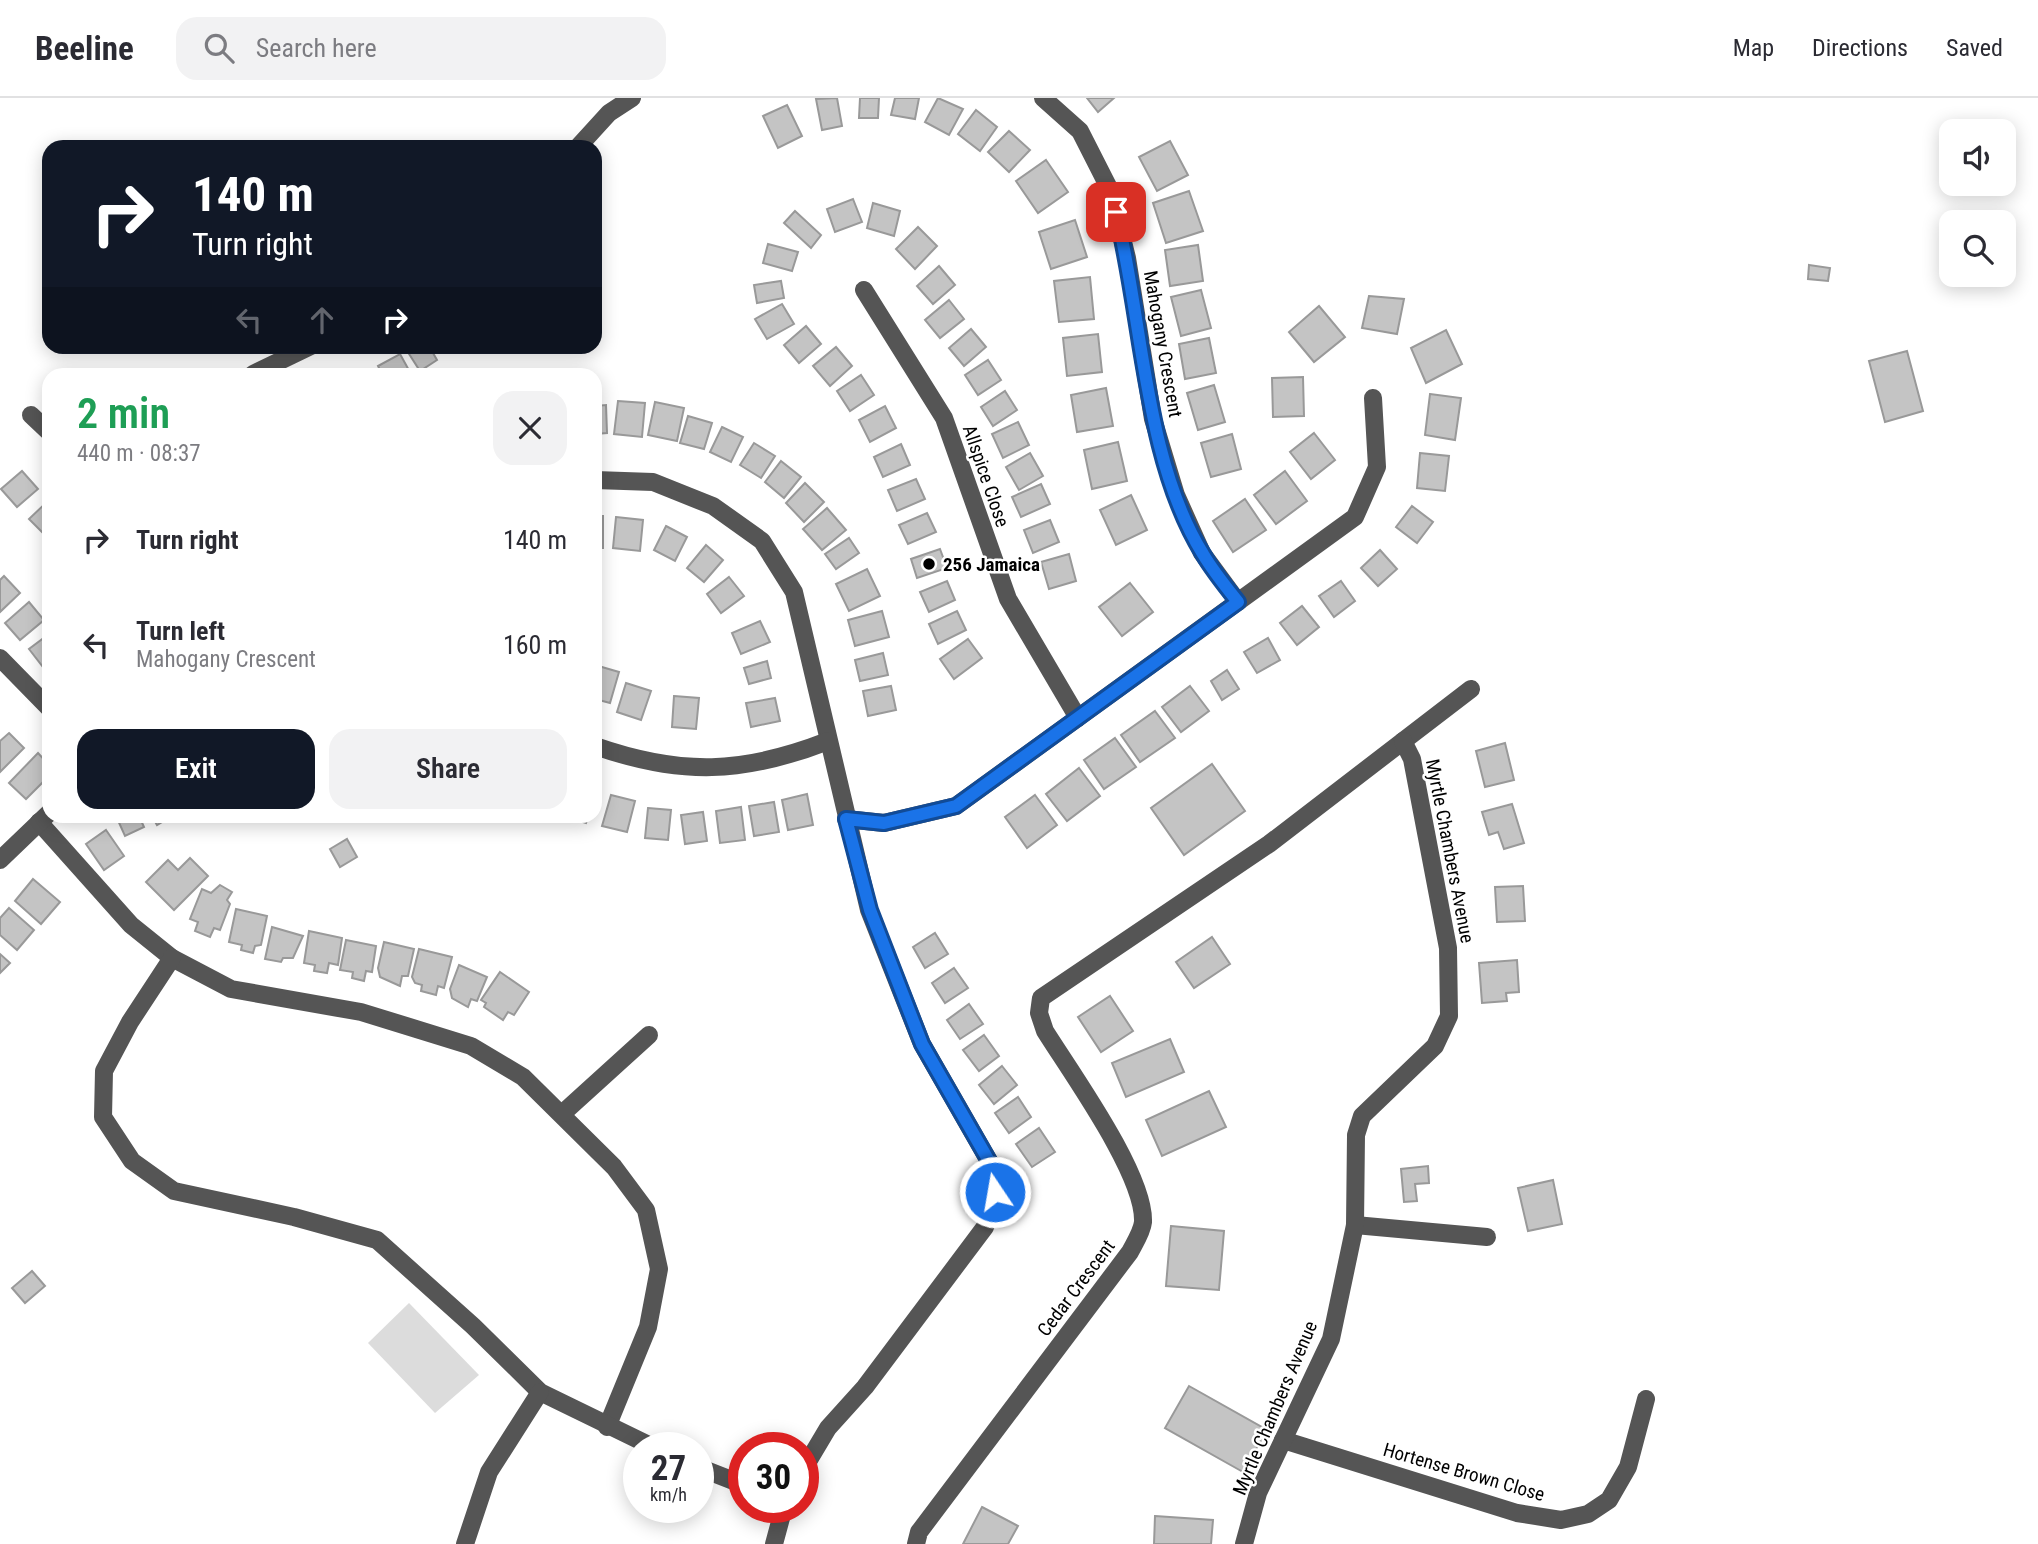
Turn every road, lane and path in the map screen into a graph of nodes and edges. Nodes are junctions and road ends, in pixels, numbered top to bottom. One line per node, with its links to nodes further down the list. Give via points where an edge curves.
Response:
1 (632, 98): 3 (street, via 609,113)
2 (1043, 98): 11 (street, Mahogany Crescent, via 1080,131 1110,190 1127,258 1157,432 1176,495 1202,553)
3 (584, 140)
4 (864, 290): 15 (street, Allspice Close, via 944,418 1008,599)
5 (294, 354): 6 (street)
6 (265, 368)
7 (1373, 398): 11 (street, via 1377,467 1355,517)
8 (31, 415): 9 (street)
9 (42, 425)
10 (602, 480): 16 (street, via 653,482 713,506 762,541 794,592)
11 (1238, 602): 15 (street)
12 (0, 658): 14 (street)
13 (1472, 689): 17 (street)
14 (42, 701)
15 (1078, 718): 19 (street, via 956,806 884,823)
16 (828, 741): 18 (street, via 782,758 715,768 665,766); 19 (street)
17 (1404, 741): 26 (street, Myrtle Chambers Avenue, via 1412,759 1448,948 1449,1016 1435,1046 1362,1115 1356,1135); 37 (street, Cedar Crescent, via 1269,844 1041,998 1039,1013 1045,1031 1117,1145 1139,1200 1143,1224 1130,1252 919,1532)
18 (602, 748)
19 (846, 819): 33 (street, via 870,910 922,1044 989,1161 995,1192 985,1227)
20 (42, 820): 22 (street)
21 (48, 823): 23 (street, via 131,925)
22 (0, 860)
23 (172, 958): 25 (street, via 231,989 361,1012 471,1045 523,1077); 28 (street, via 104,1071 103,1117 132,1161 174,1191 377,1240)
24 (649, 1035): 25 (street)
25 (563, 1112): 30 (street, via 646,1210 659,1269 648,1327)
26 (1355, 1225): 27 (street); 32 (street, Myrtle Chambers Avenue, via 1331,1339)
27 (1487, 1237)
28 (540, 1392): 30 (street); 35 (street, via 489,1472)
29 (1646, 1399): 32 (street, Hortense Brown Close, via 1628,1467 1609,1500 1588,1514 1561,1520 1517,1513)
30 (607, 1427): 31 (street)
31 (623, 1434)
32 (1283, 1440): 38 (street, Myrtle Chambers Avenue, via 1258,1493)
33 (819, 1443)
34 (779, 1523): 36 (street)
35 (465, 1544)
36 (774, 1544)
37 (916, 1544)
38 (1244, 1544)

